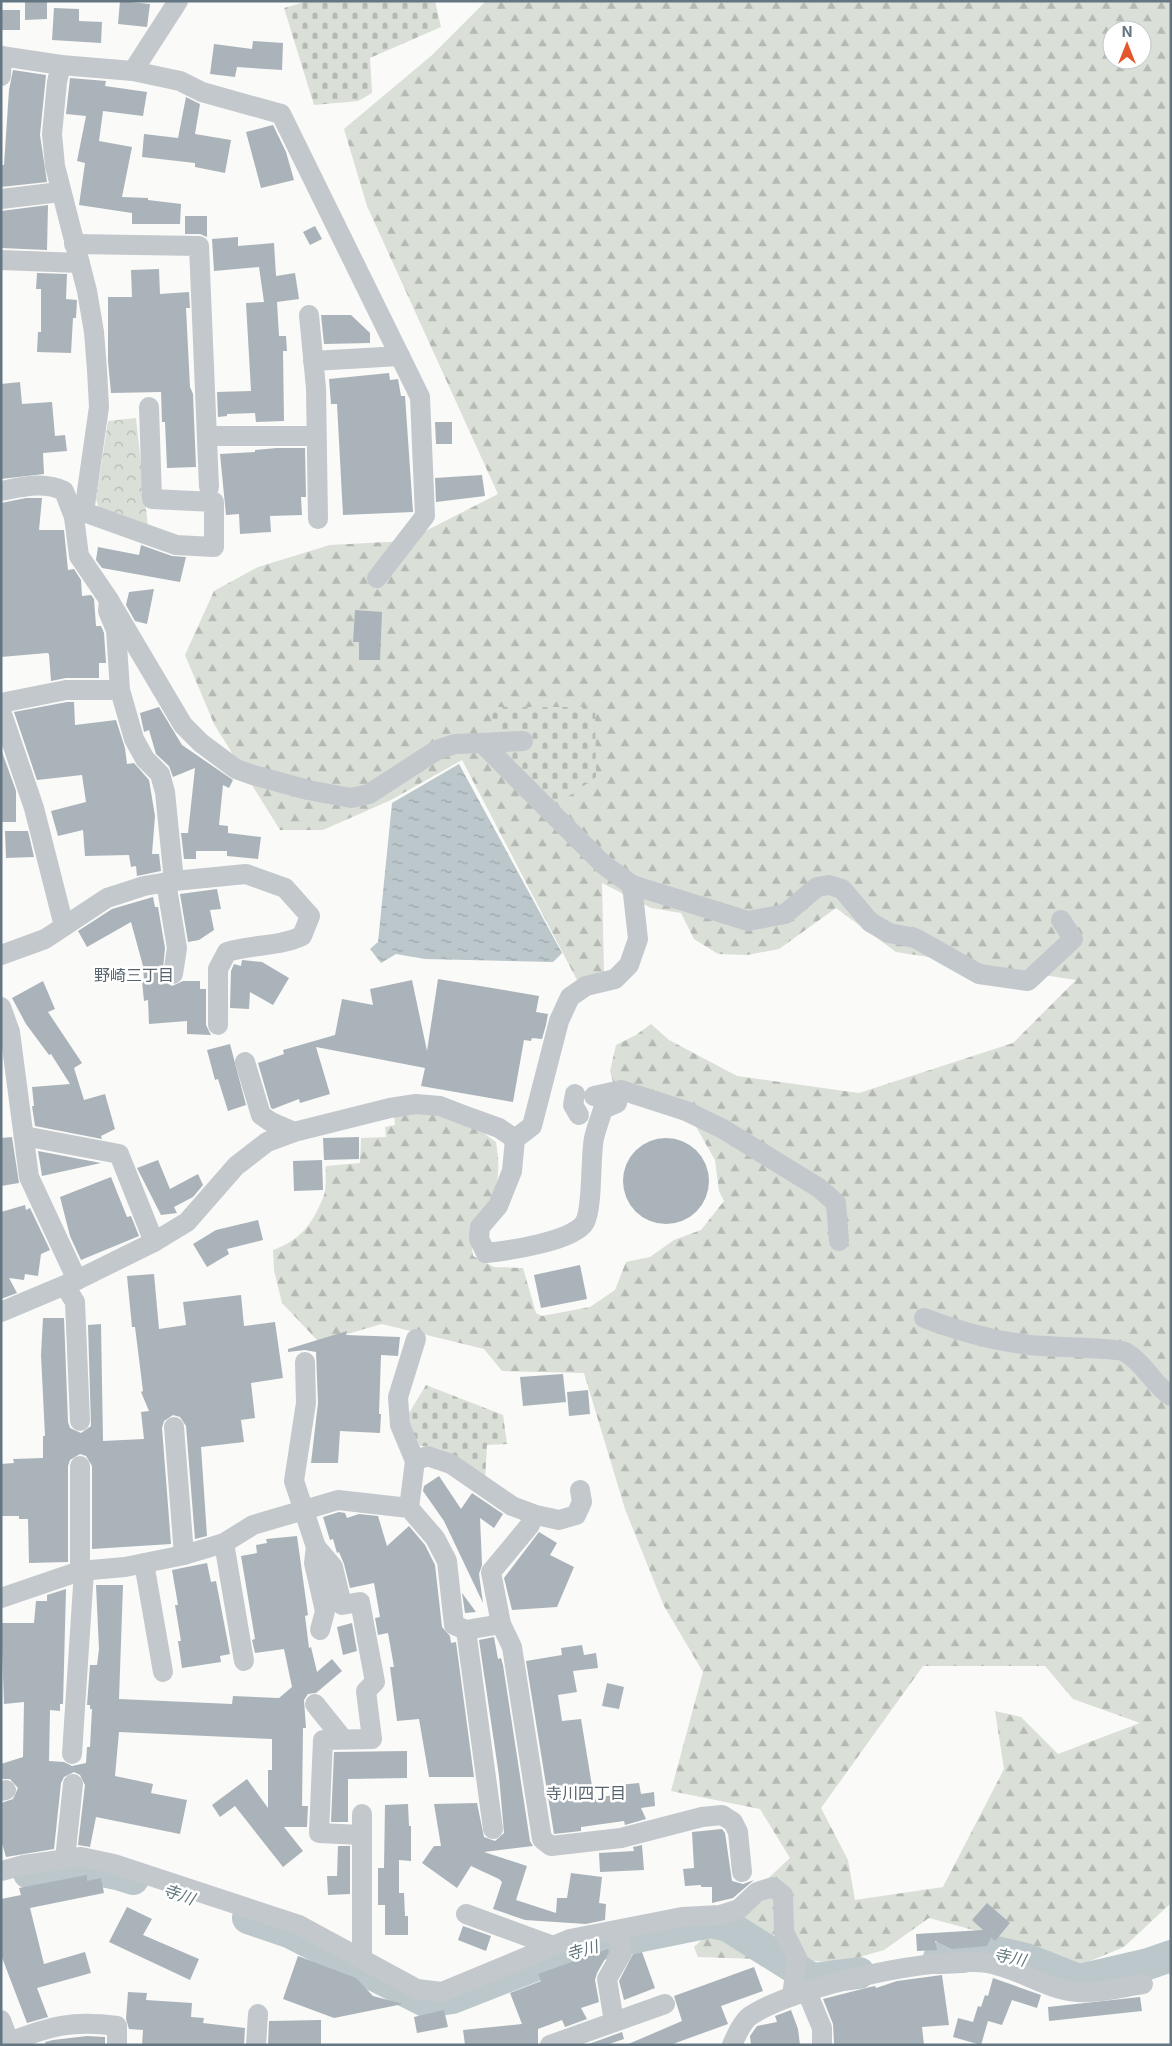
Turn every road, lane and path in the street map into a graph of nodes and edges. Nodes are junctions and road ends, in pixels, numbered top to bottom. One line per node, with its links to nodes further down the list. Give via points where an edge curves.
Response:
1 (178, 1): 4 (street)
2 (2, 63): 3 (street)
3 (61, 65): 4 (street); 5 (street, via 52,134)
4 (132, 71): 11 (street, via 180,81 202,92 281,114)
5 (60, 192): 6 (street); 7 (street)
6 (1, 199)
7 (74, 244): 9 (street); 14 (street, via 199,246)
8 (1, 260): 9 (street)
9 (80, 263): 18 (street, via 94,332 99,407)
10 (309, 315): 12 (street)
11 (400, 356): 12 (street); 20 (street, via 420,397 425,516)
12 (313, 362): 15 (street)
13 (149, 407): 18 (street, via 152,499 214,502 214,548 176,544)
14 (208, 436): 15 (street); 16 (street)
15 (316, 436): 19 (street)
16 (209, 487)
17 (1, 490): 18 (street, via 52,485 64,491)
18 (79, 515): 21 (street, via 80,556)
19 (318, 519)
20 (377, 578)
21 (109, 600): 22 (street, via 108,611 116,630); 26 (street, via 183,725 236,769 308,790 351,798 369,794 437,750 455,744)
22 (120, 690): 23 (street, via 66,690); 27 (street, via 134,739 146,760 160,774 165,792)
23 (1, 703)
24 (1, 711): 30 (street, via 34,808)
25 (523, 742): 26 (street)
26 (482, 743): 28 (street, via 604,865)
27 (170, 882): 30 (street, via 144,886 107,898); 32 (street, via 177,948); 34 (street, via 246,874 285,888 310,916 302,936 289,943 246,946 227,952 218,969)
28 (632, 885): 29 (street, via 748,921 785,914 817,887 829,885 842,889 870,922 889,933 915,938 979,974 1028,981 1073,939); 40 (street, via 638,939 629,965 615,978 586,986 570,997 559,1021 540,1128)
29 (1061, 920)
30 (64, 926): 31 (street, via 45,939)
31 (1, 955)
32 (174, 974)
33 (1, 1007): 39 (street, via 10,1032)
34 (218, 1025)
35 (245, 1062): 38 (street, via 261,1115)
36 (618, 1103): 40 (street, via 603,1110 594,1138 587,1214 577,1232 547,1242 486,1253 479,1240 480,1227 498,1206 512,1171)
37 (579, 1115): 41 (street, via 573,1105 585,1095 621,1090 686,1111 819,1188 836,1203)
38 (294, 1132): 40 (street, via 416,1104 440,1106 499,1128); 42 (street, via 267,1142 236,1166 187,1222)
39 (24, 1136): 42 (street, via 119,1154); 43 (street, via 29,1177)
40 (515, 1139)
41 (839, 1241)
42 (154, 1242): 43 (street)
43 (71, 1283): 44 (street); 49 (street, via 75,1302)
44 (1, 1312)
45 (924, 1318): 48 (street, via 964,1334 1029,1345 1123,1351 1148,1371 1161,1390)
46 (416, 1338): 51 (street, via 398,1397 400,1425)
47 (305, 1362): 55 (street, via 306,1403 294,1481)
48 (1171, 1396)
49 (80, 1421)
50 (174, 1427): 59 (street)
51 (415, 1461): 53 (street, via 427,1456 451,1464 512,1506 559,1520 576,1515 582,1502); 54 (street)
52 (80, 1466): 61 (street)
53 (580, 1490)
54 (409, 1508): 55 (street, via 338,1500); 65 (street, via 435,1538 447,1561 454,1625)
55 (304, 1510): 57 (street, via 252,1525); 58 (street)
56 (530, 1526): 63 (street, via 491,1572)
57 (224, 1542): 59 (street); 66 (street)
58 (316, 1547): 64 (street, via 314,1563 325,1611); 69 (street, via 333,1567 342,1605 360,1602 375,1682 366,1691 372,1739)
59 (184, 1555): 60 (street)
60 (144, 1564): 61 (street); 67 (street)
61 (82, 1571): 62 (street); 70 (street)
62 (1, 1598)
63 (501, 1624): 65 (street); 77 (street, via 512,1647 542,1840 551,1846 621,1838 722,1815 733,1822 738,1832)
64 (320, 1630)
65 (466, 1630): 73 (street)
66 (244, 1661)
67 (163, 1672)
68 (315, 1704): 69 (street)
69 (343, 1739): 74 (street, via 323,1740 319,1833)
70 (72, 1754)
71 (73, 1784): 75 (street)
72 (362, 1814): 74 (street)
73 (493, 1829)
74 (361, 1835): 81 (street)
75 (65, 1859): 76 (street, via 24,1864); 81 (street, via 81,1857 114,1864 299,1925)
76 (1, 1871)
77 (742, 1872)
78 (466, 1914): 80 (street)
79 (618, 1930): 80 (street, via 570,1939); 83 (street, via 682,1917 720,1915 739,1909 758,1892 773,1887 783,1895 784,1932 797,1958); 87 (street, via 622,1953 607,1980)
80 (553, 1946): 81 (street, via 442,1992 417,1989)
81 (362, 1960)
82 (1143, 1984): 83 (street, via 1081,1992 1061,1990 992,1964 972,1962 924,1965)
83 (798, 1989): 92 (street, via 747,2018); 93 (street, via 822,2028)
84 (665, 2004): 87 (street)
85 (258, 2014): 90 (street)
86 (1, 2020): 88 (street)
87 (614, 2022): 91 (street)
88 (9, 2043): 89 (street, via 45,2028 81,2022 117,2026)
89 (117, 2045)
90 (256, 2045)
91 (550, 2045)
92 (732, 2045)
93 (822, 2045)

